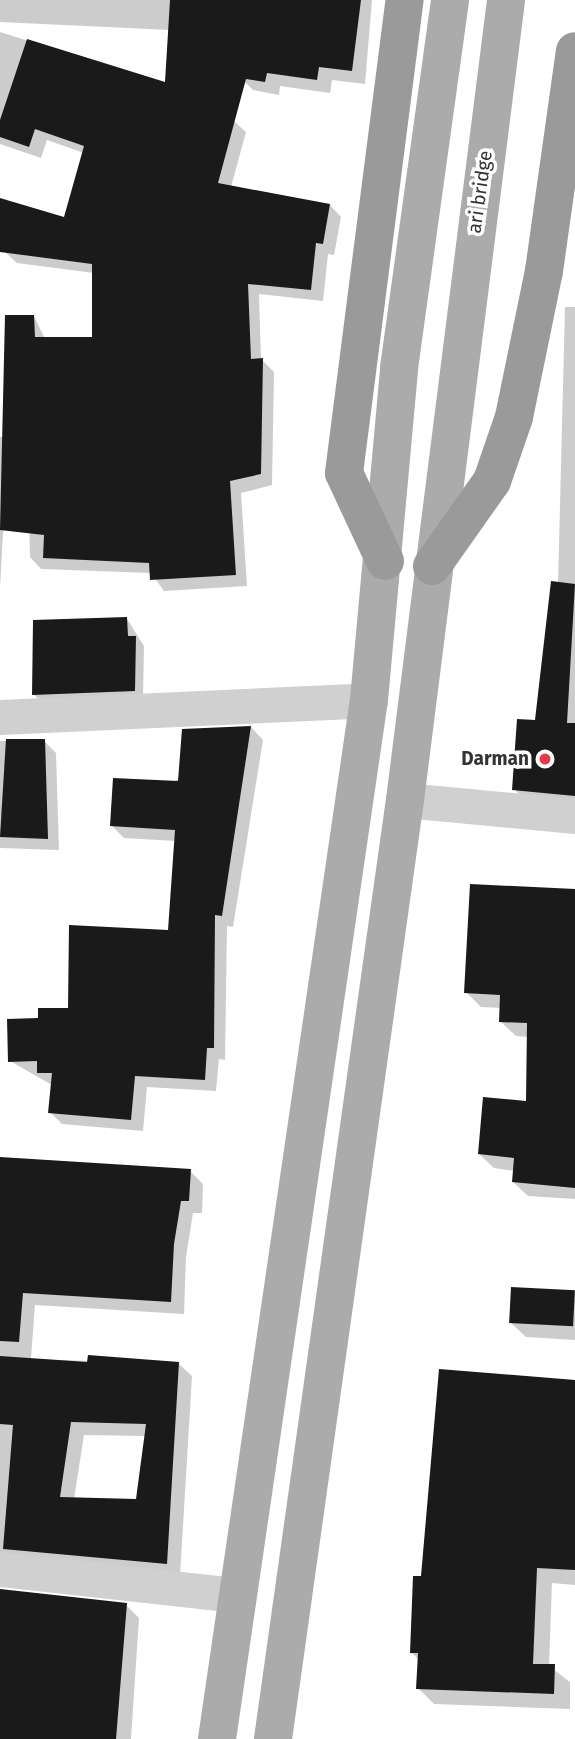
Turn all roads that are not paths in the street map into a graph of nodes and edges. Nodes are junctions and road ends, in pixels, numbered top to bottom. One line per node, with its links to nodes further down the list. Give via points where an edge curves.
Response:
1 (405, 0): 5 (highway, via 344,473)
2 (450, 0): 5 (main road, via 399,368)
3 (506, 0): 6 (main road, ari bridge)
4 (575, 51): 6 (highway, via 544,271 514,416 492,481)
5 (385, 561): 7 (main road)
6 (432, 566): 9 (main road, ari bridge)
7 (369, 700): 8 (street); 11 (main road)
8 (0, 717)
9 (405, 800): 10 (street); 12 (main road, ari bridge)
10 (575, 816)
11 (283, 1284): 12 (main road); 14 (main road)
12 (335, 1300): 17 (main road, ari bridge)
13 (0, 1569): 14 (street)
14 (237, 1595): 15 (main road, via 204,1669); 16 (main road)
15 (190, 1739)
16 (217, 1739)
17 (273, 1739)

